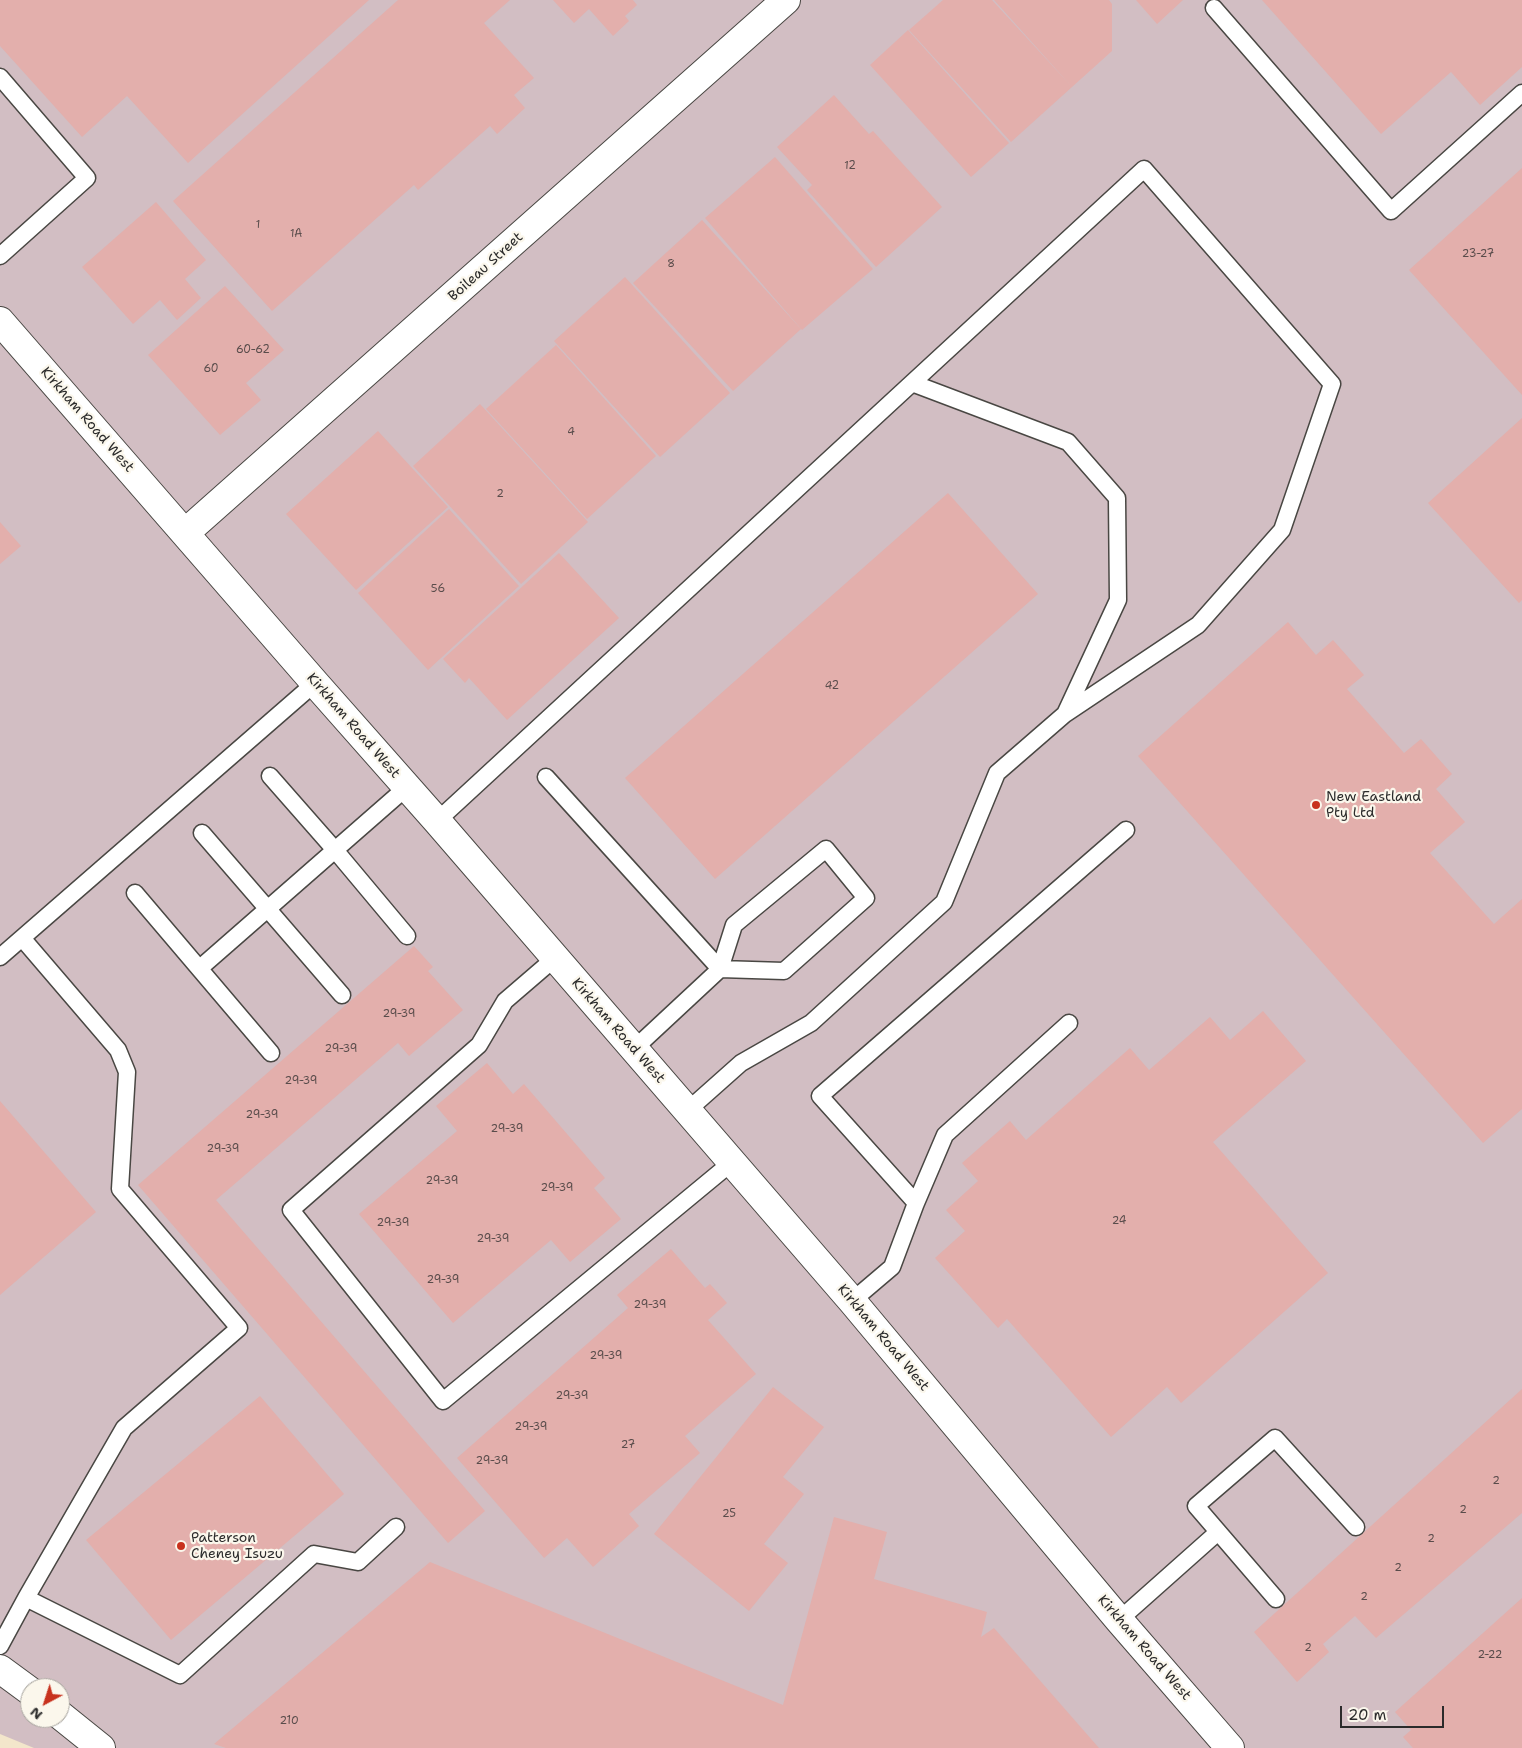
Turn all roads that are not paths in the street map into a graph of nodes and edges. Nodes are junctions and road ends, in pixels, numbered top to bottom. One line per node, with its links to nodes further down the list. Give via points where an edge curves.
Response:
1 (786, 0): 8 (street, Boileau Street)
2 (1214, 8): 4 (lane, via 1391,210)
3 (0, 77): 5 (lane, via 87,178)
4 (1522, 93)
5 (0, 256)
6 (0, 321): 8 (street, Kirkham Road West)
7 (912, 383): 10 (lane, via 1068,442 1116,498 1118,600); 10 (lane, via 1144,169 1332,384 1282,530 1198,625); 14 (lane)
8 (185, 533): 9 (street, Kirkham Road West)
9 (315, 683): 13 (street, Kirkham Road West); 21 (lane)
10 (1065, 714): 30 (lane, via 997,773 944,902 811,1023 741,1063)
11 (270, 776): 17 (lane)
12 (546, 776): 25 (lane)
13 (407, 787): 14 (street, Kirkham Road West); 17 (lane)
14 (437, 820): 23 (street, Kirkham Road West)
15 (1126, 830): 32 (lane, via 820,1096)
16 (202, 832): 19 (lane)
17 (335, 850): 19 (lane); 20 (lane)
18 (135, 892): 24 (lane)
19 (268, 909): 24 (lane); 26 (lane)
20 (407, 936)
21 (22, 938): 22 (lane); 37 (lane, via 118,1050 127,1072 120,1189 239,1328 124,1428)
22 (0, 957)
23 (555, 958): 28 (street, Kirkham Road West); 31 (lane, via 505,1001 479,1045 291,1210 444,1402)
24 (200, 968): 29 (lane)
25 (720, 969): 25 (lane, via 734,925 826,849 866,898 784,971); 28 (lane)
26 (342, 995)
27 (1069, 1023): 32 (lane, via 945,1135)
28 (634, 1049): 30 (street, Kirkham Road West)
29 (271, 1053)
30 (687, 1111): 31 (street, Kirkham Road West)
31 (732, 1163): 33 (street, Kirkham Road West)
32 (916, 1203): 33 (lane, via 892,1267)
33 (852, 1301): 39 (street, Kirkham Road West)
34 (396, 1527): 37 (lane, via 358,1562 314,1554 180,1675)
35 (1356, 1527): 36 (lane, via 1275,1438 1196,1506)
36 (1218, 1532): 38 (lane); 39 (lane)
37 (26, 1598): 40 (lane)
38 (1276, 1599)
39 (1119, 1620): 45 (street, Kirkham Road West)
40 (0, 1646)
41 (0, 1669): 42 (street)
42 (20, 1684)
43 (70, 1723): 44 (street)
44 (101, 1748)
45 (1230, 1748)

